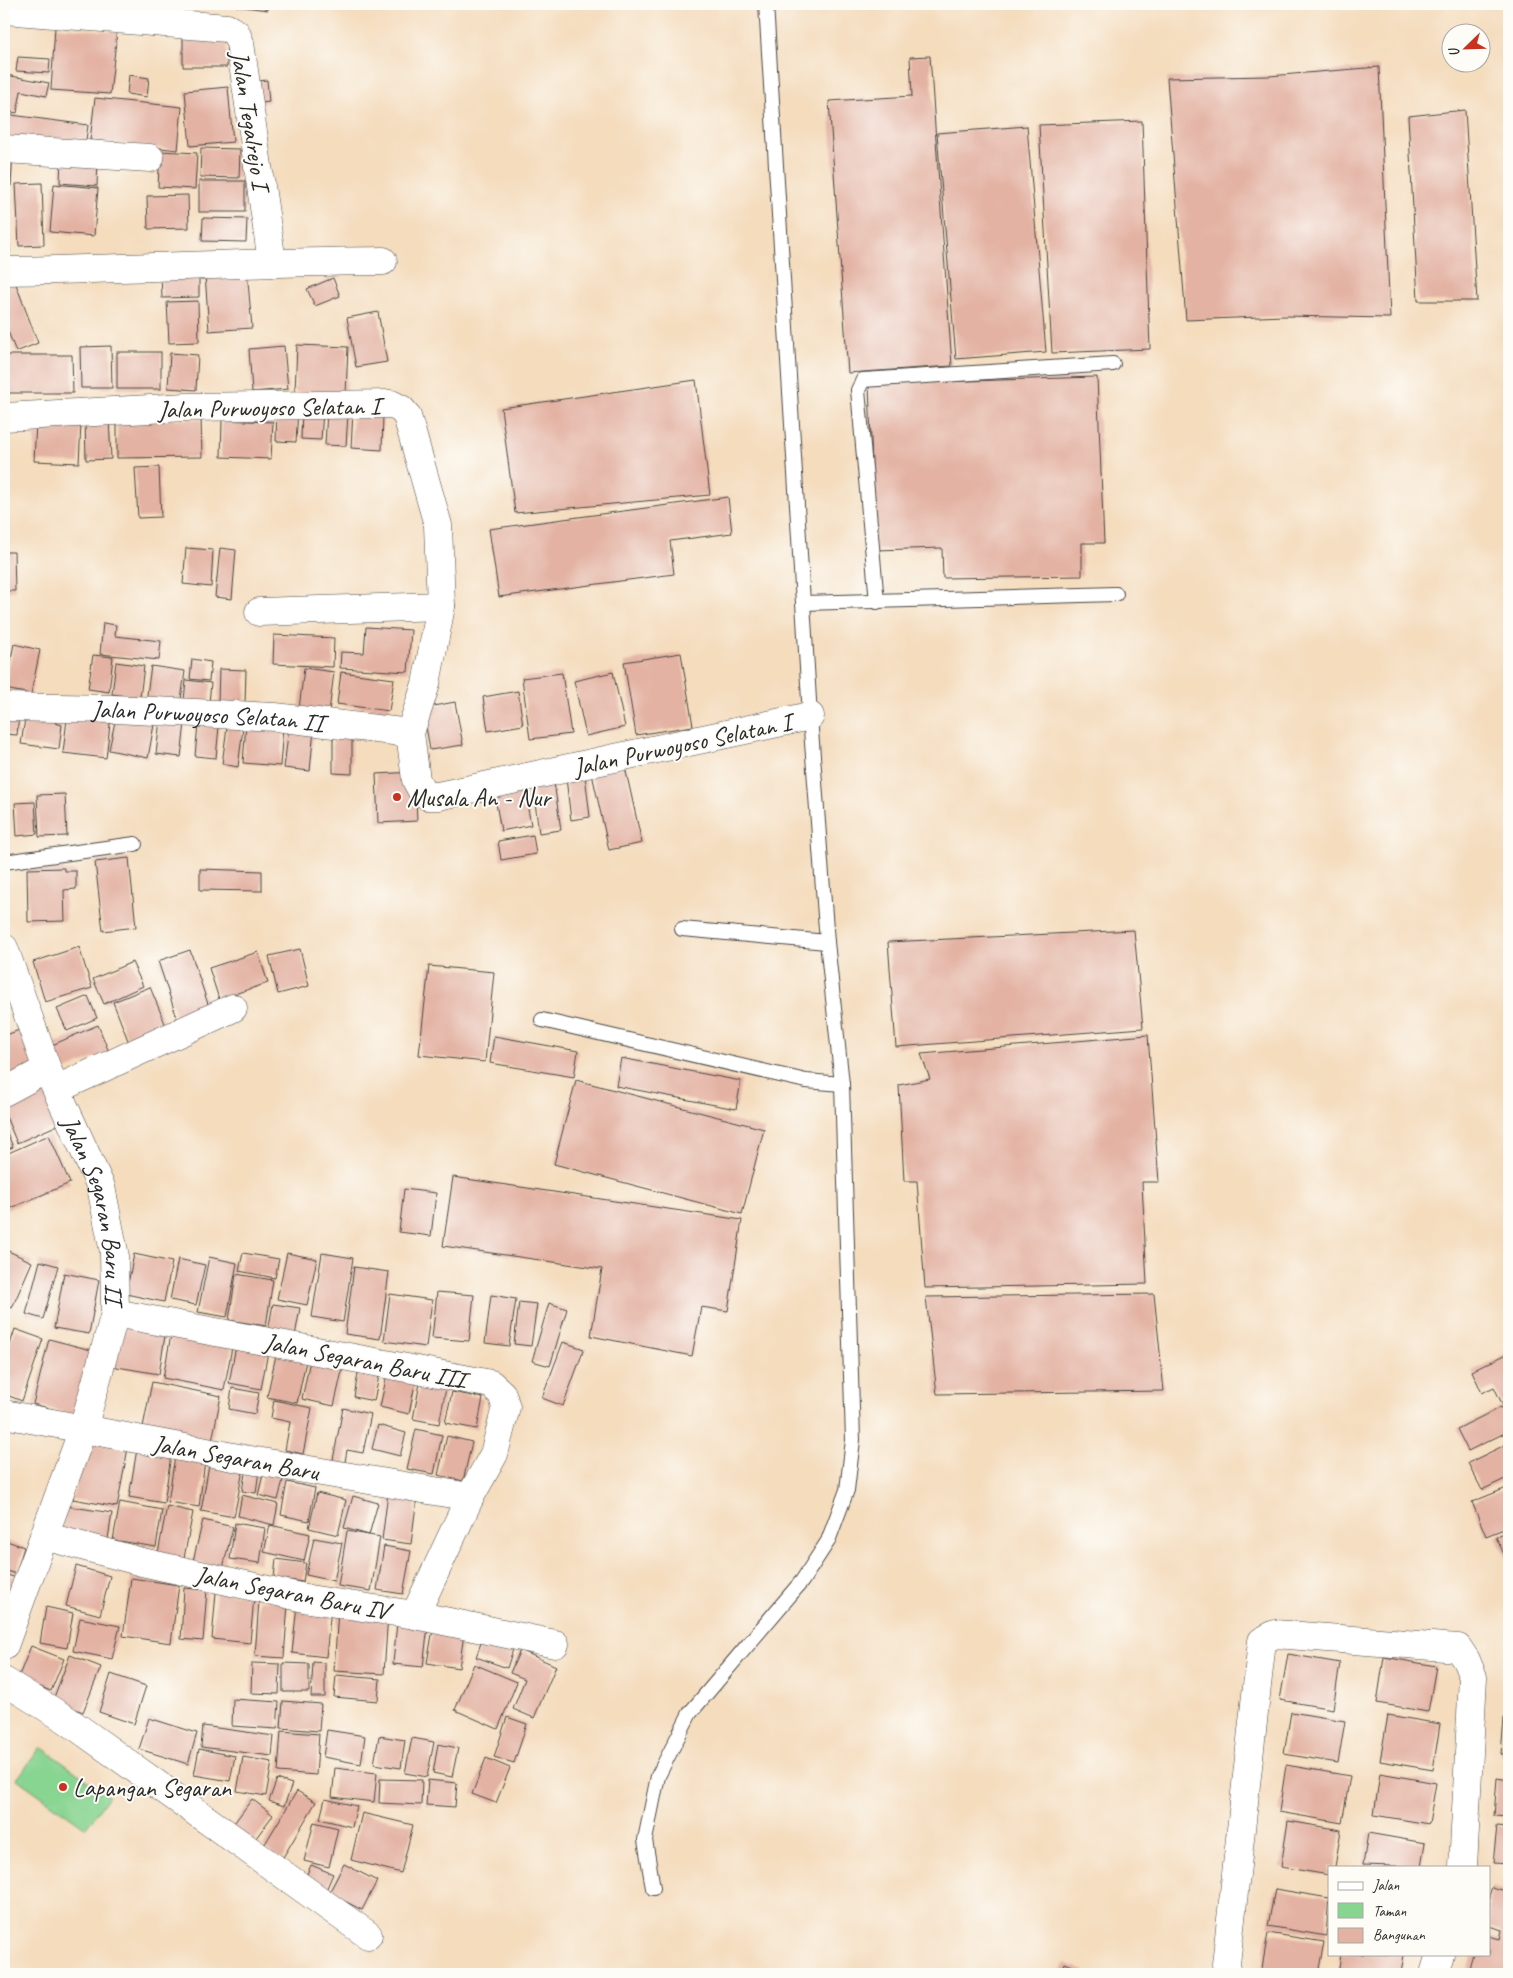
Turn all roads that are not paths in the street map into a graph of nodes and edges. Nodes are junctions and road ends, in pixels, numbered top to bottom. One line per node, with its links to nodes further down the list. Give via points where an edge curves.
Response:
1 (766, 4): 12 (lane)
2 (4, 10): 6 (street, Jalan Tegalrejo I, via 227,28 236,33)
3 (4, 149): 4 (street)
4 (150, 158)
5 (383, 261): 6 (street)
6 (272, 262): 7 (street)
7 (4, 270)
8 (1114, 364): 11 (lane, via 863,380 858,390)
9 (4, 417): 13 (street, Jalan Purwoyoso Selatan I, via 186,407 391,404 407,416 438,525)
10 (1116, 594): 11 (lane)
11 (877, 602): 12 (lane)
12 (804, 603): 16 (lane)
13 (441, 606): 14 (street); 17 (street, Jalan Purwoyoso Selatan I, via 426,684)
14 (259, 612)
15 (4, 707): 17 (street, Jalan Purwoyoso Selatan II, via 275,717)
16 (810, 716): 17 (street, Jalan Purwoyoso Selatan I, via 438,796 428,796 416,780); 21 (lane)
17 (410, 733)
18 (136, 844): 19 (lane)
19 (4, 862)
20 (682, 929): 21 (lane)
21 (827, 942): 26 (lane)
22 (4, 948): 25 (street, Jalan Segaran Baru II)
23 (233, 1008): 25 (street)
24 (542, 1020): 26 (lane, via 806,1081)
25 (52, 1079): 27 (street); 28 (street, Jalan Segaran Baru II, via 101,1187 114,1252)
26 (842, 1084): 38 (lane, via 853,1440 847,1490 828,1541 807,1573 690,1713 658,1776 645,1840)
27 (4, 1092)
28 (115, 1313): 30 (street, Jalan Segaran Baru II); 31 (street, Jalan Segaran Baru III, via 491,1384 502,1394 506,1407 494,1454)
29 (4, 1414): 30 (street, Jalan Segaran Baru)
30 (83, 1429): 31 (street, Jalan Segaran Baru); 32 (street, Jalan Segaran Baru II)
31 (470, 1497): 33 (street, Jalan Segaran Baru IV)
32 (44, 1536): 33 (street, Jalan Segaran Baru IV, via 142,1562 308,1598); 35 (street, Jalan Segaran Baru II)
33 (415, 1615): 34 (street)
34 (555, 1644)
35 (4, 1646)
36 (4, 1681): 39 (street, via 66,1720)
37 (1463, 1866): 41 (street, via 1473,1677 1458,1648 1276,1634 1267,1637 1262,1641 1226,1964)
38 (653, 1888)
39 (368, 1934)
40 (1439, 1956): 42 (street)
41 (1228, 1974)
42 (1434, 1974)

